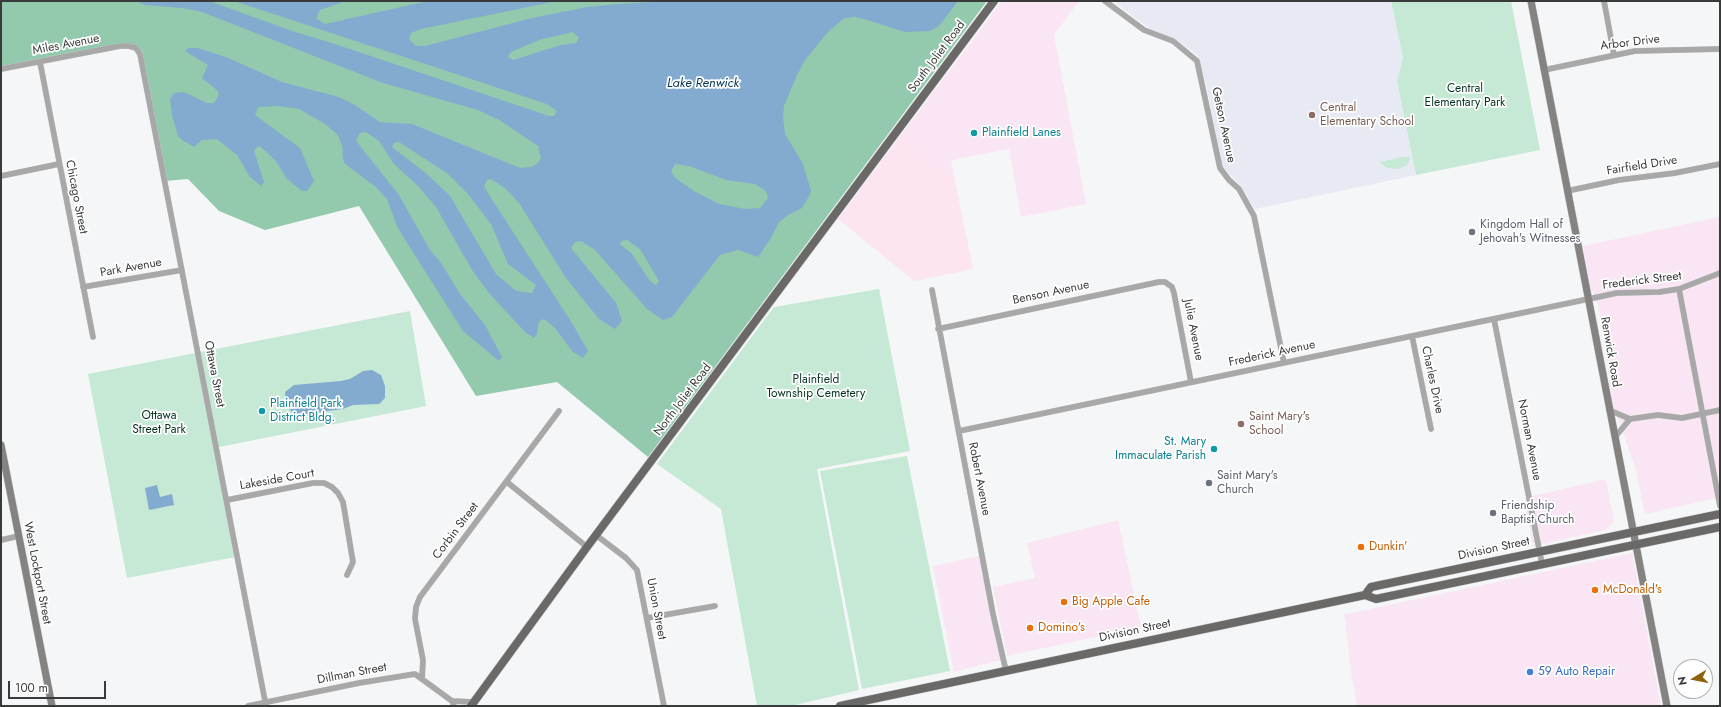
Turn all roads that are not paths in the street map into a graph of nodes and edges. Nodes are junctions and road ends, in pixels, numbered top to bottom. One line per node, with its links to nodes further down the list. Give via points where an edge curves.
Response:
1 (994, 1): 11 (main road, South Joliet Road)
2 (1105, 1): 27 (street, Getson Avenue, via 1144,30 1173,41 1197,61 1220,168 1239,189 1254,216)
3 (1531, 1): 10 (street, Renwick Road)
4 (1604, 1): 7 (street)
5 (136, 48): 8 (street, Miles Avenue, via 120,46); 16 (street, Ottawa Street, via 141,58)
6 (1720, 49): 7 (street, Arbor Drive, via 1656,50)
7 (1614, 55): 10 (street, Arbor Drive)
8 (40, 62): 9 (street, Miles Avenue); 12 (street, Chicago Street)
9 (1, 70)
10 (1544, 70): 15 (street, Renwick Road)
11 (914, 108): 44 (main road, North Joliet Road)
12 (59, 164): 14 (street); 19 (street, Chicago Street)
13 (1720, 164): 15 (street, Fairfield Drive)
14 (1, 176)
15 (1567, 191): 22 (street, Renwick Road)
16 (182, 270): 19 (street, Park Avenue); 39 (street, Ottawa Street)
17 (1720, 273): 20 (street, Frederick Street)
18 (1169, 284): 24 (street, Benson Avenue, via 1159,282); 28 (street, Julie Avenue, via 1174,293)
19 (83, 287): 26 (street, Chicago Street)
20 (1679, 289): 22 (street, Frederick Street, via 1617,293); 32 (street)
21 (932, 290): 24 (street, Robert Avenue)
22 (1589, 299): 23 (street, Frederick Avenue); 29 (street, Renwick Road)
23 (1494, 319): 25 (street, Frederick Avenue); 49 (street, Norman Avenue)
24 (938, 329): 35 (street, Robert Avenue)
25 (1412, 336): 27 (street, Frederick Avenue); 34 (street, Charles Drive)
26 (93, 337)
27 (1284, 363): 28 (street, Frederick Avenue)
28 (1192, 382): 35 (street, Frederick Avenue)
29 (1609, 410): 33 (street); 36 (street, Renwick Road)
30 (1720, 410): 32 (street)
31 (559, 411): 38 (street, Corbin Street)
32 (1703, 413): 33 (street, via 1682,418 1658,415); 40 (street)
33 (1630, 419): 36 (street)
34 (1431, 429)
35 (959, 431): 55 (street, Robert Avenue)
36 (1615, 437): 43 (street, Renwick Road)
37 (1, 445): 45 (street, West Lockport Street)
38 (507, 482): 48 (street); 56 (street, Corbin Street, via 420,597 415,619 423,660)
39 (227, 500): 51 (street, Lakeside Court, via 312,483 324,483 332,487 343,502 353,562); 57 (street, Ottawa Street)
40 (1720, 506)
41 (1720, 514): 43 (main road, Division Street)
42 (1720, 527): 47 (main road, Division Street)
43 (1632, 532): 47 (street, Renwick Road); 49 (main road, Division Street)
44 (596, 535): 48 (main road, North Joliet Road); 54 (street, Union Street, via 637,570)
45 (19, 536): 46 (street); 61 (street, West Lockport Street)
46 (1, 540)
47 (1635, 545): 50 (main road, Division Street); 65 (street, Renwick Road)
48 (587, 547): 59 (main road, North Joliet Road)
49 (1539, 552): 50 (street, Norman Avenue); 52 (main road, Division Street, via 1371,587)
50 (1542, 564): 52 (main road, Division Street, via 1376,599)
51 (347, 575)
52 (1365, 595): 55 (main road, Division Street)
53 (715, 606): 54 (street)
54 (647, 618): 63 (street, Union Street)
55 (1006, 671): 60 (main road, Division Street)
56 (422, 679): 57 (street, Dillman Street, via 410,674); 58 (street, Dillman Street)
57 (266, 704): 62 (street, Dillman Street)
58 (453, 704): 59 (street, Dillman Street)
59 (472, 704)
60 (858, 704): 64 (main road, Division Street)
61 (51, 706)
62 (248, 706)
63 (664, 706)
64 (840, 706)
65 (1667, 706)

